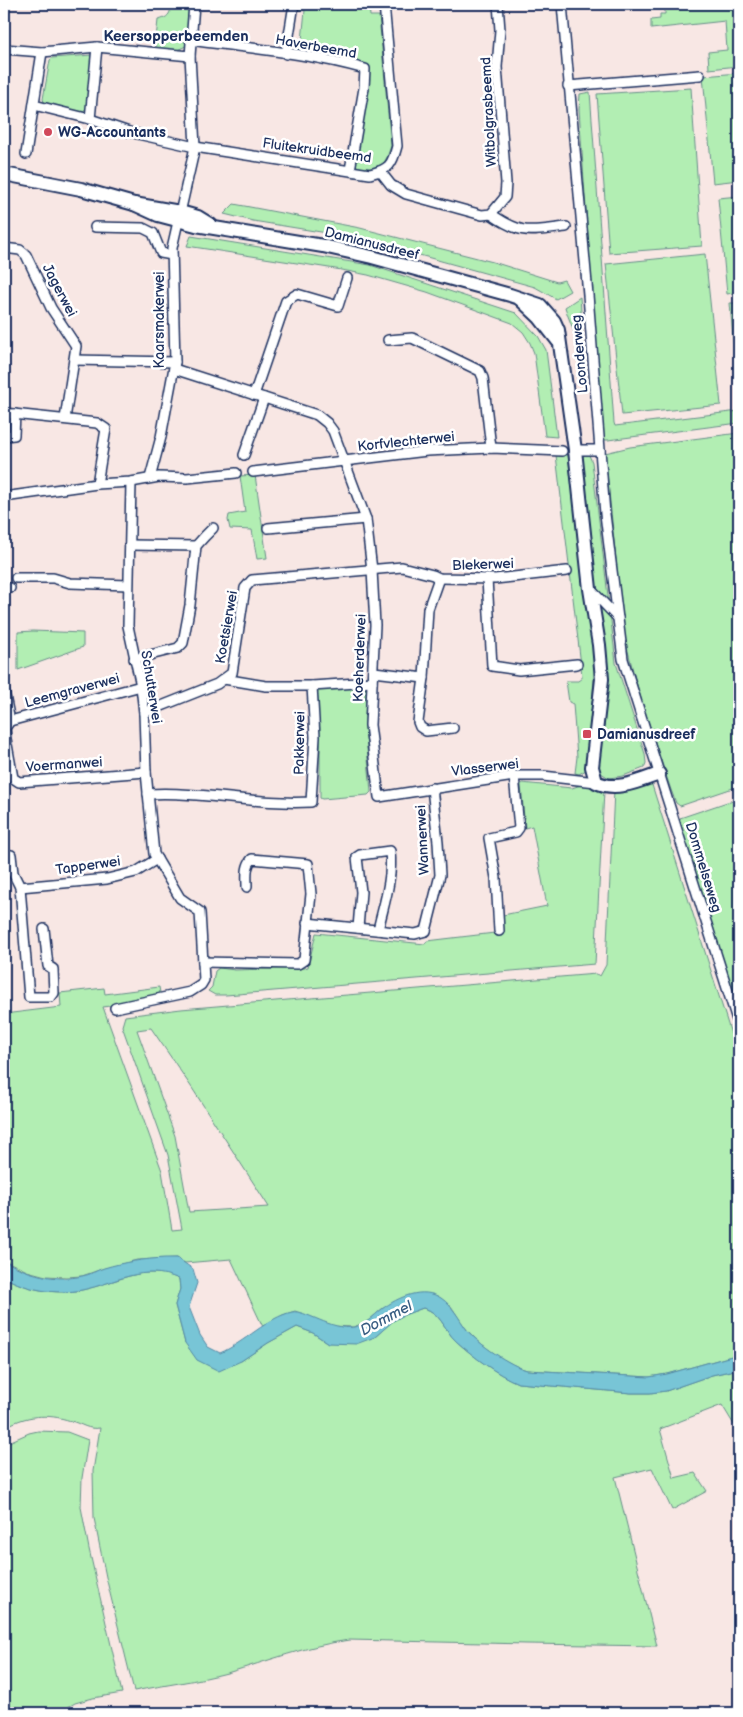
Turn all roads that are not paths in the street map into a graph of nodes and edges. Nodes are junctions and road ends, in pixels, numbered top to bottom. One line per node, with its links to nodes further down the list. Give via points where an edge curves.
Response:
1 (194, 4): 6 (street, Kaarsmakerwei)
2 (294, 4): 10 (street)
3 (384, 4): 19 (street, Fluitekruidbeemd, via 397,146 394,160 387,169)
4 (498, 4): 21 (street, Witbolgrasbeemd, via 497,67 506,183 505,197)
5 (562, 4): 13 (street, Loonderweg)
6 (190, 40): 10 (street, Haverbeemd); 11 (street, Kaarsmakerwei)
7 (97, 47): 9 (street); 11 (street); 15 (street)
8 (4, 49): 9 (street)
9 (42, 52): 14 (street)
10 (286, 54): 18 (street, Haverbeemd, via 365,70)
11 (190, 56): 16 (street, Kaarsmakerwei)
12 (700, 75): 13 (street)
13 (568, 86): 38 (street, Loonderweg)
14 (34, 105): 15 (street, Fluitekruidbeemd); 17 (street)
15 (90, 119): 16 (street, Fluitekruidbeemd, via 129,132)
16 (195, 147): 18 (street, Fluitekruidbeemd); 22 (street, Kaarsmakerwei)
17 (26, 154)
18 (350, 170): 19 (street, Fluitekruidbeemd, via 370,174)
19 (380, 171): 21 (street, via 391,185 406,194 482,215)
20 (4, 174): 22 (street, Damianusdreef, via 81,189 134,204 158,215)
21 (491, 214): 23 (street, via 509,226 525,231)
22 (179, 216): 26 (street, Kaarsmakerwei); 39 (street, Damianusdreef, via 196,225 372,257 521,300 558,340)
23 (566, 226)
24 (95, 228): 26 (street, via 143,228 153,233 161,253)
25 (4, 248): 29 (street, Jagerwei, via 20,250 26,256 51,308 76,346)
26 (172, 255): 30 (street, Kaarsmakerwei)
27 (348, 278): 31 (street, via 338,306 297,294 286,301)
28 (388, 340): 37 (street, via 412,338 480,371)
29 (74, 360): 30 (street, Koeherderwei); 35 (street, Jagerwei)
30 (175, 366): 31 (street, Koeherderwei); 44 (street, Kaarsmakerwei)
31 (254, 395): 32 (street, Koeherderwei)
32 (264, 398): 40 (street); 41 (street, Koeherderwei, via 317,415 333,431)
33 (4, 413): 34 (street)
34 (15, 414): 35 (street); 36 (street, via 14,435)
35 (65, 419): 46 (street, via 97,423 106,429)
36 (4, 436)
37 (491, 448): 39 (street, Korfvlechterwei); 41 (street, Korfvlechterwei, via 427,451)
38 (600, 450): 39 (street, Korfvlechterwei); 60 (street, Loonderweg, via 604,514)
39 (568, 451): 59 (street, Damianusdreef)
40 (244, 455)
41 (345, 461): 42 (street, Korfvlechterwei); 48 (street, Koeherderwei)
42 (253, 472)
43 (236, 473): 44 (street)
44 (150, 478): 45 (street)
45 (131, 482): 46 (street); 51 (street, Schutterwei)
46 (98, 484): 47 (street)
47 (4, 497)
48 (366, 518): 50 (street); 53 (street, Koeherderwei)
49 (213, 528): 52 (street)
50 (268, 528)
51 (130, 546): 52 (street); 58 (street, Schutterwei)
52 (196, 546): 61 (street, via 183,643 178,648)
53 (372, 570): 56 (street, Blekerwei, via 402,567); 63 (street, Koeherderwei); 65 (street, Koetsierwei, via 252,580 246,588 232,673)
54 (567, 570): 57 (street, Blekerwei)
55 (16, 578): 58 (street, via 53,578 70,584)
56 (439, 578): 57 (street, Blekerwei); 64 (street, via 428,609)
57 (487, 579): 62 (street, via 492,666 519,670)
58 (128, 585): 61 (street, Schutterwei, via 128,626)
59 (590, 589): 60 (street); 75 (street, Damianusdreef, via 602,679 592,767)
60 (618, 618): 73 (street, Loonderweg, via 624,659)
61 (134, 659): 66 (street, Schutterwei)
62 (577, 664)
63 (373, 677): 64 (street); 67 (street); 78 (street, Koeherderwei, via 370,725)
64 (424, 678): 71 (street, via 420,727 426,732)
65 (224, 679): 67 (street, via 266,686); 69 (street, Koetsierwei)
66 (140, 686): 69 (street, Schutterwei); 70 (street, Leemgraverwei)
67 (312, 686): 77 (street, Pakkerwei, via 315,737 311,802 263,801 175,792)
68 (4, 691): 70 (street, Leemgraverwei)
69 (144, 713): 72 (street, Schutterwei)
70 (10, 721): 72 (street, Voermanwei, via 5,728 6,739 13,778 19,782)
71 (453, 728)
72 (146, 772): 77 (street, Schutterwei)
73 (659, 774): 75 (street, via 611,787); 90 (street, Dommelseweg)
74 (514, 776): 75 (street, Vlasserwei); 76 (street, Vlasserwei); 87 (street, via 519,828 516,832 489,838 496,878)
75 (596, 782)
76 (432, 788): 78 (street, Vlasserwei); 86 (street, Wannerwei, via 440,875 426,931 415,934)
77 (148, 794): 80 (street, Schutterwei)
78 (379, 797)
79 (4, 854): 81 (street, via 11,855 13,873)
80 (156, 859): 81 (street, Tapperwei, via 136,872 107,879); 88 (street, via 180,898 200,912)
81 (20, 887): 84 (street, via 29,997 51,997 54,994)
82 (247, 887): 83 (street, via 248,863 252,859 308,864 311,894)
83 (307, 923): 85 (street, Wannerwei); 88 (street, via 304,960 298,964)
84 (44, 928)
85 (358, 928): 86 (street, Wannerwei); 86 (street, via 360,892 357,857 390,851 390,880)
86 (378, 930)
87 (499, 931)
88 (203, 962): 89 (street, via 204,980 190,992)
89 (114, 1008)
90 (739, 1026)

